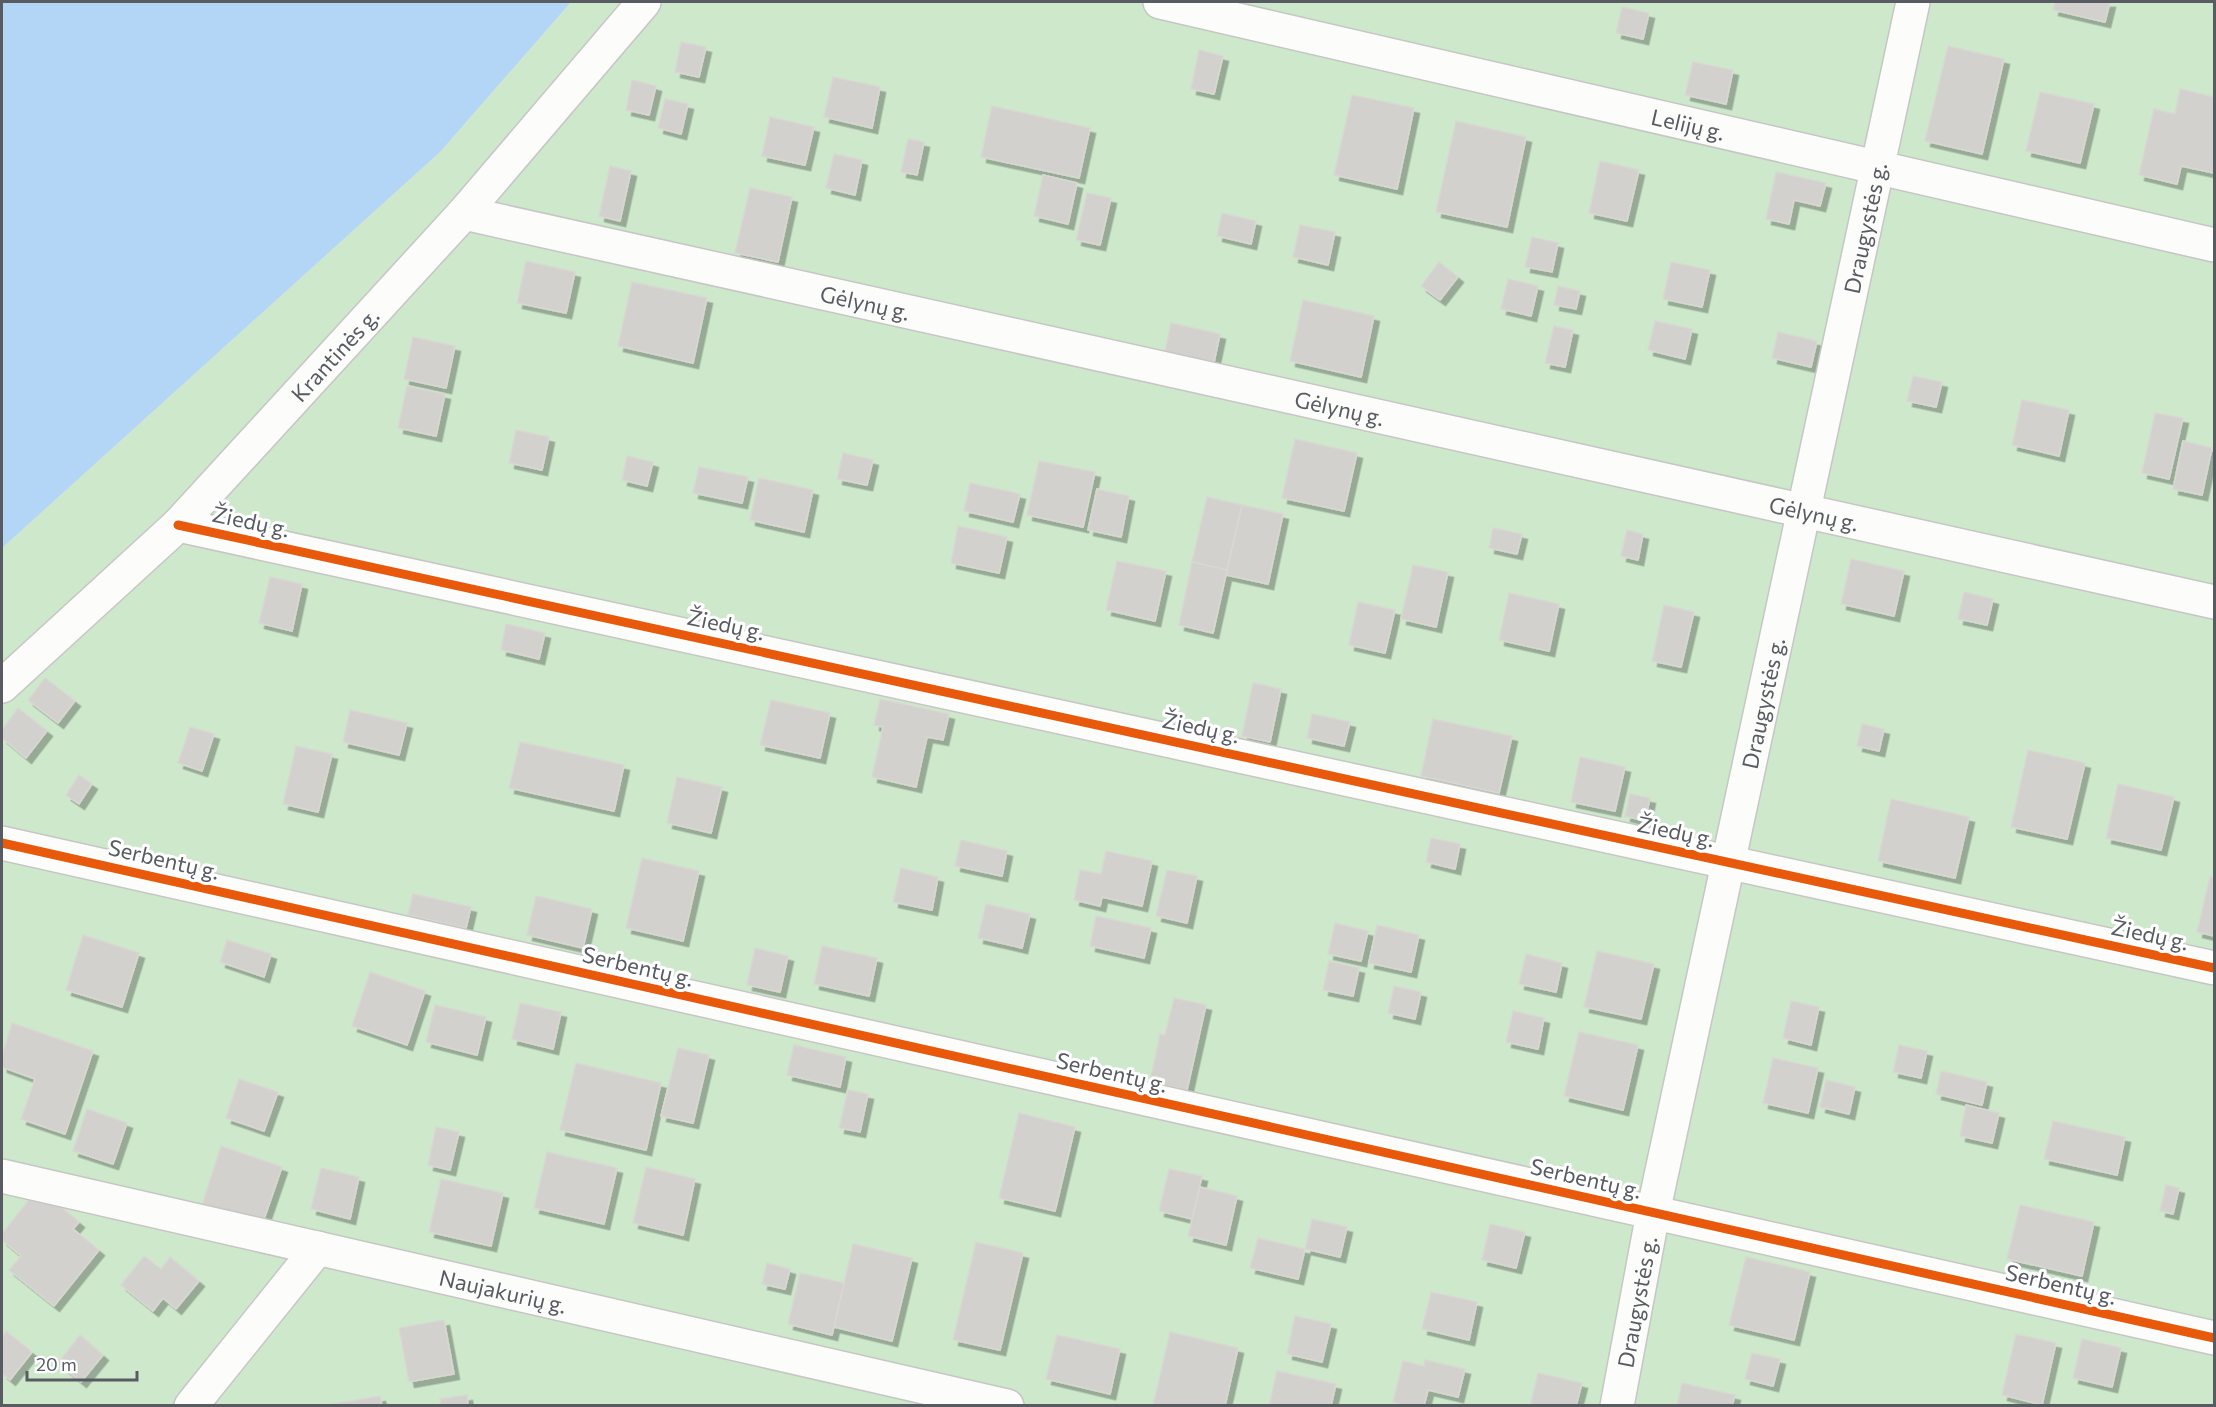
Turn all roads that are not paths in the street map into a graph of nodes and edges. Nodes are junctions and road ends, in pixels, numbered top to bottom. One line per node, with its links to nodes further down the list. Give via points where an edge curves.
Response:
1 (644, 2): 5 (street, Krantinės g.)
2 (1160, 2): 4 (street, Lelijų g.)
3 (1913, 2): 4 (street, Draugystės g.)
4 (1877, 167): 6 (street, Lelijų g.); 7 (street, Draugystės g.)
5 (464, 213): 7 (street, Gėlynų g.); 8 (street, Krantinės g.)
6 (2214, 245)
7 (1804, 510): 9 (street, Gėlynų g.); 12 (street, Draugystės g.)
8 (178, 525): 10 (street, Krantinės g.); 12 (street, Žiedų g.)
9 (2214, 602)
10 (2, 686)
11 (2, 843): 15 (street, Serbentų g.)
12 (1728, 862): 13 (street, Žiedų g.); 15 (street, Draugystės g.)
13 (2214, 968)
14 (2, 1176): 16 (street, Naujakurių g.)
15 (1653, 1213): 17 (street, Serbentų g.); 20 (street, Draugystės g.)
16 (318, 1248): 18 (street); 19 (street, Naujakurių g.)
17 (2214, 1338)
18 (191, 1406)
19 (1007, 1406)
20 (1617, 1406)

